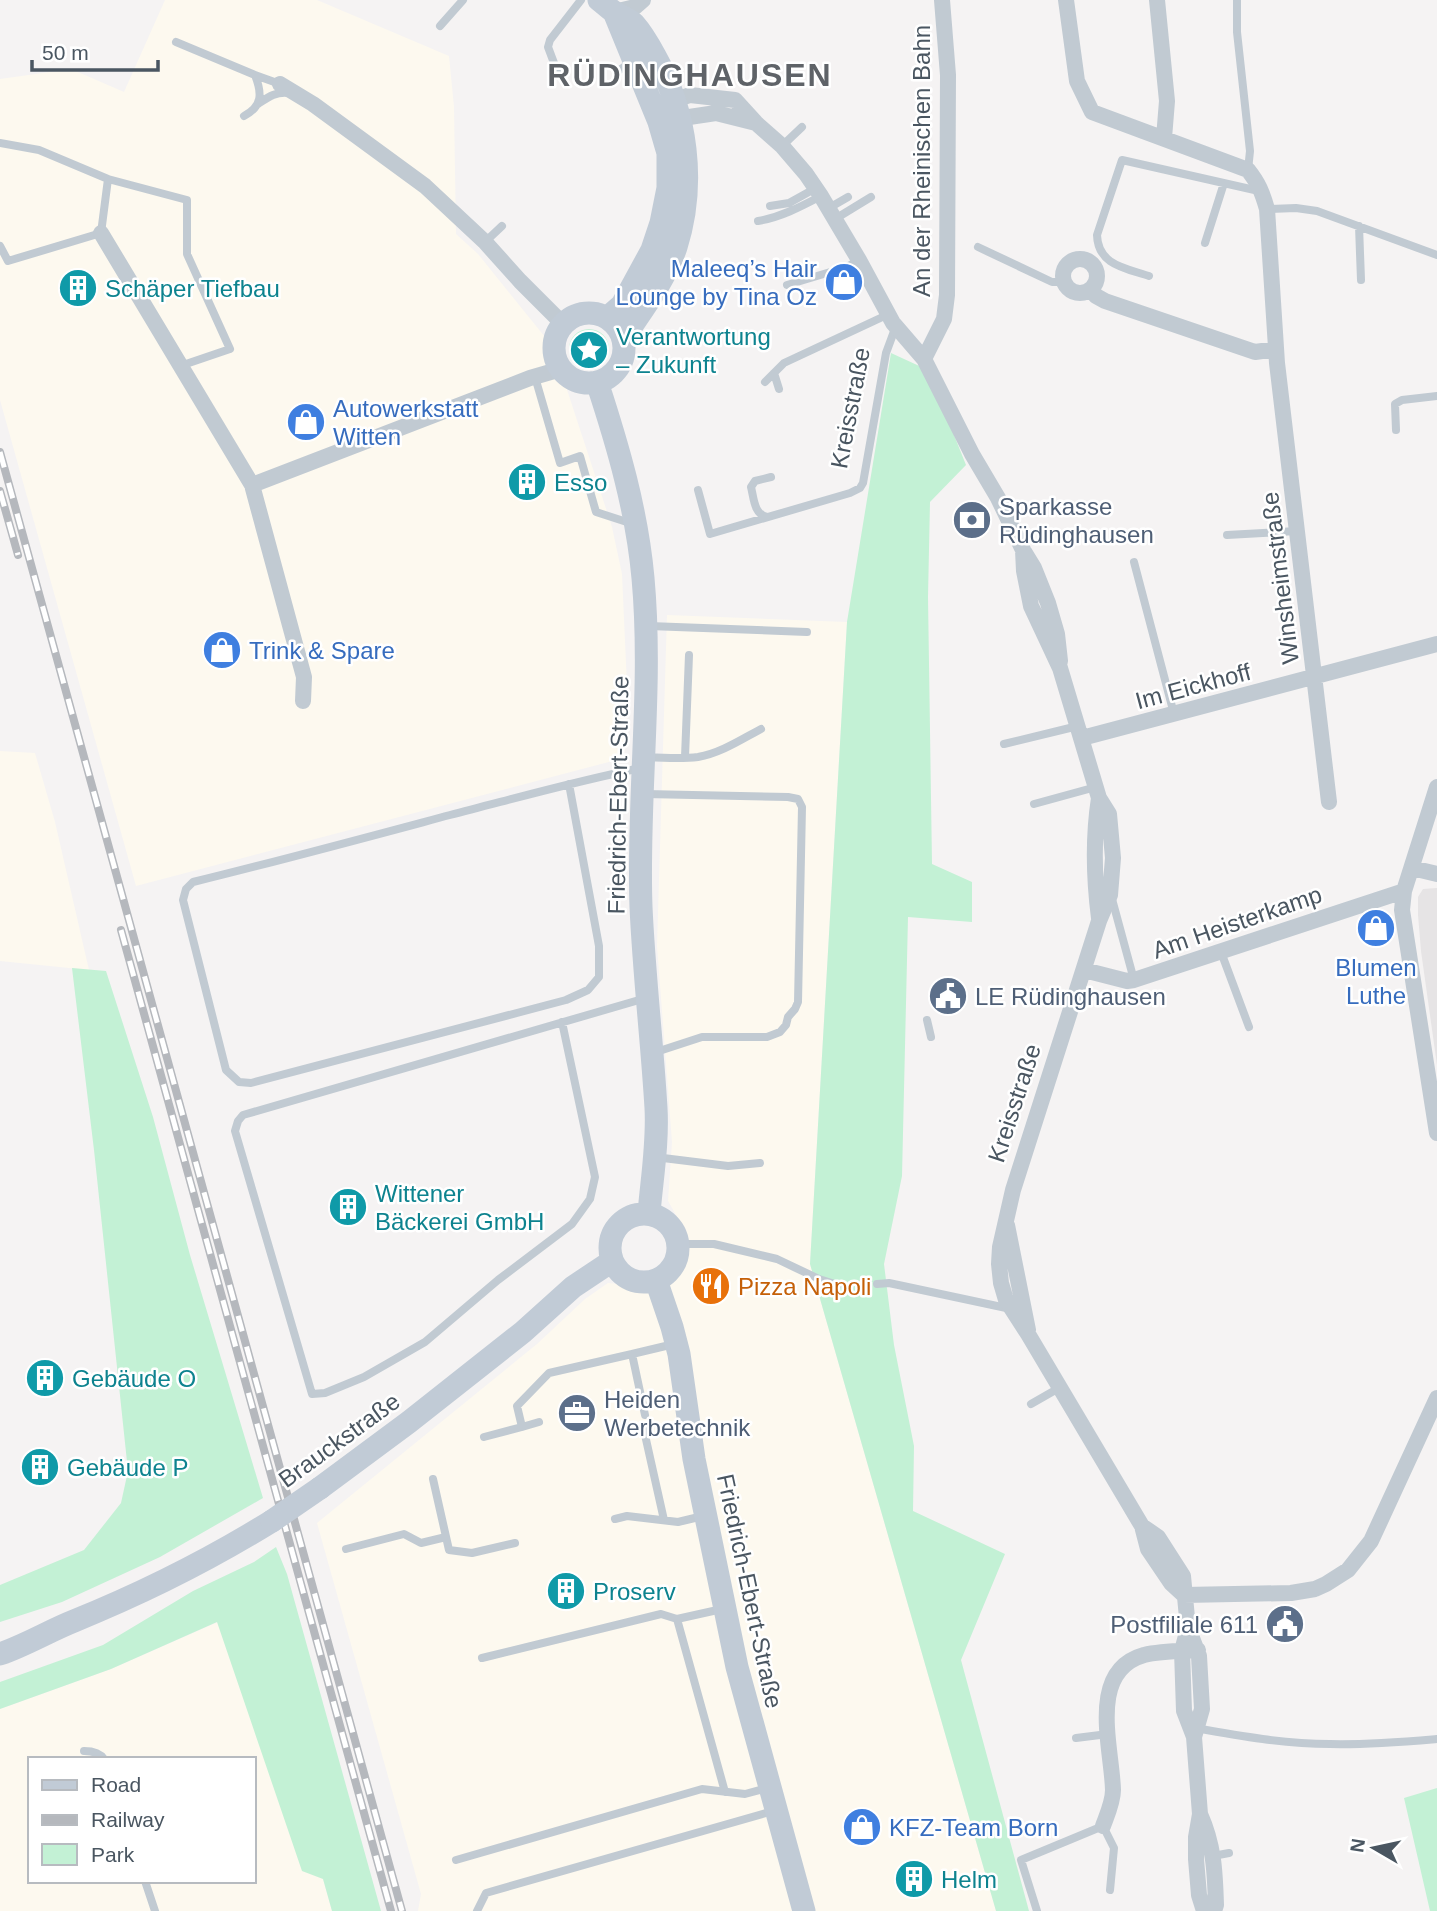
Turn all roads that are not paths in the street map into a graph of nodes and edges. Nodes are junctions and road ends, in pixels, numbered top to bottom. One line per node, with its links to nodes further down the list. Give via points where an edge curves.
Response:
1 (463, 0): 9 (lane)
2 (581, 0): 11 (lane, via 550,40)
3 (643, 0): 8 (street, via 635,7)
4 (942, 0): 51 (street, An der Rheinischen Bahn, via 948,75 947,295 944,319)
5 (1066, 0): 19 (street, via 1077,81 1092,112)
6 (1157, 0): 19 (street, via 1167,101)
7 (1237, 0): 22 (lane)
8 (606, 6): 16 (street, via 625,66); 16 (street, via 633,23 648,43 662,69)
9 (440, 26)
10 (176, 42): 12 (lane)
11 (557, 71)
12 (255, 75): 13 (lane); 15 (lane, via 261,93)
13 (281, 81): 14 (street)
14 (296, 94): 15 (lane, via 271,94); 35 (street, via 315,101 425,186)
15 (257, 104): 17 (lane)
16 (667, 112): 21 (street, Kreisstraße, via 690,95 735,100); 46 (street, via 668,188 661,222 641,272 622,305); 49 (street, via 687,170 685,208 663,276)
17 (244, 116)
18 (802, 127): 21 (lane)
19 (1164, 138): 22 (street)
20 (0, 143): 23 (lane, via 39,150)
21 (782, 146): 28 (street, Kreisstraße)
22 (1248, 170): 25 (street, Winsheimstraße)
23 (108, 179): 34 (lane); 52 (lane, via 187,200 187,254 230,349)
24 (1224, 183): 25 (lane); 36 (lane); 41 (lane, via 1122,160 1097,246 1112,263)
25 (1262, 191): 30 (street, Winsheimstraße)
26 (848, 197): 28 (lane)
27 (871, 197): 28 (lane)
28 (825, 203): 29 (lane); 31 (lane); 40 (street, Kreisstraße)
29 (770, 206)
30 (1267, 209): 33 (lane, via 1317,211); 50 (street, Winsheimstraße)
31 (758, 221)
32 (502, 226): 35 (lane)
33 (1359, 226): 39 (lane); 42 (lane)
34 (100, 233): 37 (lane, via 8,261); 52 (street)
35 (485, 242): 48 (street)
36 (1205, 243)
37 (0, 246)
38 (978, 247): 43 (lane, via 1052,282)
39 (1437, 255)
40 (859, 260): 44 (lane); 47 (street, Kreisstraße)
41 (1149, 276)
42 (1361, 280)
43 (1065, 282): 45 (street, via 1073,291); 45 (street, via 1066,267 1076,259 1084,260 1097,275)
44 (787, 285)
45 (1091, 289): 50 (street, via 1105,301 1255,352)
46 (607, 318): 48 (street, via 584,313); 49 (street)
47 (892, 320): 51 (street, Kreisstraße); 54 (lane, via 874,322 784,363); 64 (lane, Kreisstraße, via 863,483 855,491)
48 (563, 324): 53 (street, via 554,341)
49 (623, 339): 56 (street, via 616,371)
50 (1276, 349): 66 (street, Winsheimstraße)
51 (924, 359): 77 (street, Kreisstraße, via 1023,550 1031,606 1060,668)
52 (180, 366): 62 (street)
53 (561, 369): 55 (street); 56 (street, via 577,381)
54 (774, 373): 57 (lane); 58 (lane)
55 (535, 377): 62 (street); 65 (lane, via 560,463 580,456 596,512)
56 (597, 382): 65 (street, Friedrich-Ebert-Straße)
57 (765, 382)
58 (779, 389)
59 (1437, 397): 60 (lane, via 1395,404)
60 (1396, 430)
61 (771, 477): 64 (lane, via 755,481 751,487 757,511)
62 (252, 485): 74 (street, via 304,677)
63 (698, 490): 64 (lane, via 710,534)
64 (768, 517)
65 (636, 525): 69 (street, Friedrich-Ebert-Straße)
66 (1297, 531): 67 (lane); 73 (street, Winsheimstraße)
67 (1227, 535)
68 (1134, 562): 75 (lane)
69 (646, 626): 70 (lane); 80 (street, Friedrich-Ebert-Straße)
70 (807, 632)
71 (1437, 644): 73 (street, Im Eickhoff)
72 (689, 655): 79 (lane)
73 (1314, 677): 75 (street, Im Eickhoff); 85 (street, Winsheimstraße)
74 (303, 701)
75 (1174, 714): 77 (street, Im Eickhoff)
76 (761, 729): 79 (lane, via 700,757)
77 (1080, 732): 78 (lane); 83 (street, Kreisstraße)
78 (1004, 744)
79 (685, 757): 80 (lane)
80 (644, 762): 81 (lane); 84 (street, Friedrich-Ebert-Straße)
81 (569, 784): 81 (lane, via 193,882 183,900 226,1070 239,1082 251,1083 566,1000 588,990 599,976 599,946)
82 (1437, 788): 87 (street)
83 (1097, 793): 86 (lane); 90 (street, Kreisstraße, via 1112,830); 91 (street, Kreisstraße)
84 (642, 794): 95 (street, Friedrich-Ebert-Straße); 100 (lane, via 788,797 798,799 802,807 798,1002 786,1026 767,1037 702,1037)
85 (1329, 802)
86 (1034, 804)
87 (1412, 868): 88 (street); 89 (street)
88 (1437, 874)
89 (1404, 891): 92 (street, Am Heisterkamp); 101 (street, via 1402,910)
90 (1110, 895): 91 (street, Kreisstraße); 94 (lane)
91 (1099, 921): 93 (street, Kreisstraße)
92 (1221, 951): 94 (street, Am Heisterkamp); 98 (lane)
93 (1084, 970): 94 (street, Am Heisterkamp); 110 (street, Kreisstraße, via 1013,1190 1000,1247 1001,1283)
94 (1135, 980)
95 (646, 999): 97 (lane); 100 (street, Friedrich-Ebert-Straße)
96 (927, 1020): 99 (lane)
97 (562, 1022): 97 (lane, via 243,1115 238,1121 234,1131 312,1394 364,1377 425,1342 572,1224 590,1199 595,1177)
98 (1249, 1027)
99 (931, 1037)
100 (651, 1054): 102 (street, Friedrich-Ebert-Straße)
101 (1437, 1133)
102 (655, 1157): 103 (lane, via 728,1166); 104 (street, Friedrich-Ebert-Straße)
103 (760, 1163)
104 (649, 1213): 105 (street, via 667,1222); 106 (street, via 634,1214 614,1229 609,1245)
105 (678, 1244): 107 (street, via 673,1266); 109 (lane, via 714,1244 778,1259)
106 (612, 1261): 107 (street, via 628,1279); 131 (street, Brauckstraße, bridge, via 272,1521 168,1580)
107 (656, 1280): 111 (street, Friedrich-Ebert-Straße)
108 (877, 1284): 110 (lane)
109 (838, 1285)
110 (1018, 1308): 113 (street, Kreisstraße)
111 (676, 1343): 112 (lane); 122 (street, Friedrich-Ebert-Straße)
112 (632, 1354): 116 (lane); 119 (lane, via 549,1373 517,1406)
113 (1059, 1388): 115 (lane); 128 (street, Kreisstraße, via 1142,1526 1148,1549)
114 (1437, 1398): 128 (street, via 1371,1541 1348,1570 1315,1589 1291,1593)
115 (1031, 1404)
116 (645, 1415)
117 (539, 1422): 119 (lane)
118 (643, 1426): 124 (lane)
119 (522, 1427): 120 (lane)
120 (484, 1437)
121 (433, 1479): 125 (lane)
122 (706, 1516): 124 (lane); 129 (street, Friedrich-Ebert-Straße)
123 (615, 1519): 124 (lane)
124 (664, 1520)
125 (446, 1537): 126 (lane, via 449,1550 472,1553); 127 (lane, via 421,1542 404,1534)
126 (515, 1543)
127 (346, 1549)
128 (1184, 1595): 133 (street)
129 (725, 1608): 130 (lane); 142 (street, Friedrich-Ebert-Straße)
130 (677, 1619): 135 (lane, via 661,1614); 143 (lane)
131 (72, 1622): 132 (street, Brauckstraße); 134 (street, Brauckstraße)
132 (0, 1637)
133 (1190, 1651): 136 (street, via 1202,1709); 137 (street, via 1143,1656 1123,1666 1109,1690)
134 (0, 1654)
135 (482, 1658)
136 (1193, 1729): 139 (lane, via 1331,1745); 145 (street)
137 (1108, 1734): 138 (lane); 146 (street, via 1113,1793)
138 (1076, 1738)
139 (1437, 1739)
140 (84, 1751): 141 (lane)
141 (103, 1757)
142 (770, 1787): 143 (lane, via 745,1794); 144 (street, Friedrich-Ebert-Straße)
143 (725, 1792): 147 (lane, via 702,1789)
144 (776, 1810): 151 (lane, via 486,1893); 152 (street, Friedrich-Ebert-Straße)
145 (1200, 1815): 154 (street, via 1196,1859); 155 (street, via 1221,1855)
146 (1103, 1826): 149 (lane, via 1114,1849); 153 (lane, via 1021,1860)
147 (456, 1860)
148 (146, 1883): 150 (lane)
149 (1110, 1890)
150 (155, 1911)
151 (477, 1911)
152 (804, 1911)
153 (1037, 1911)
154 (1204, 1911)
155 (1214, 1911)

